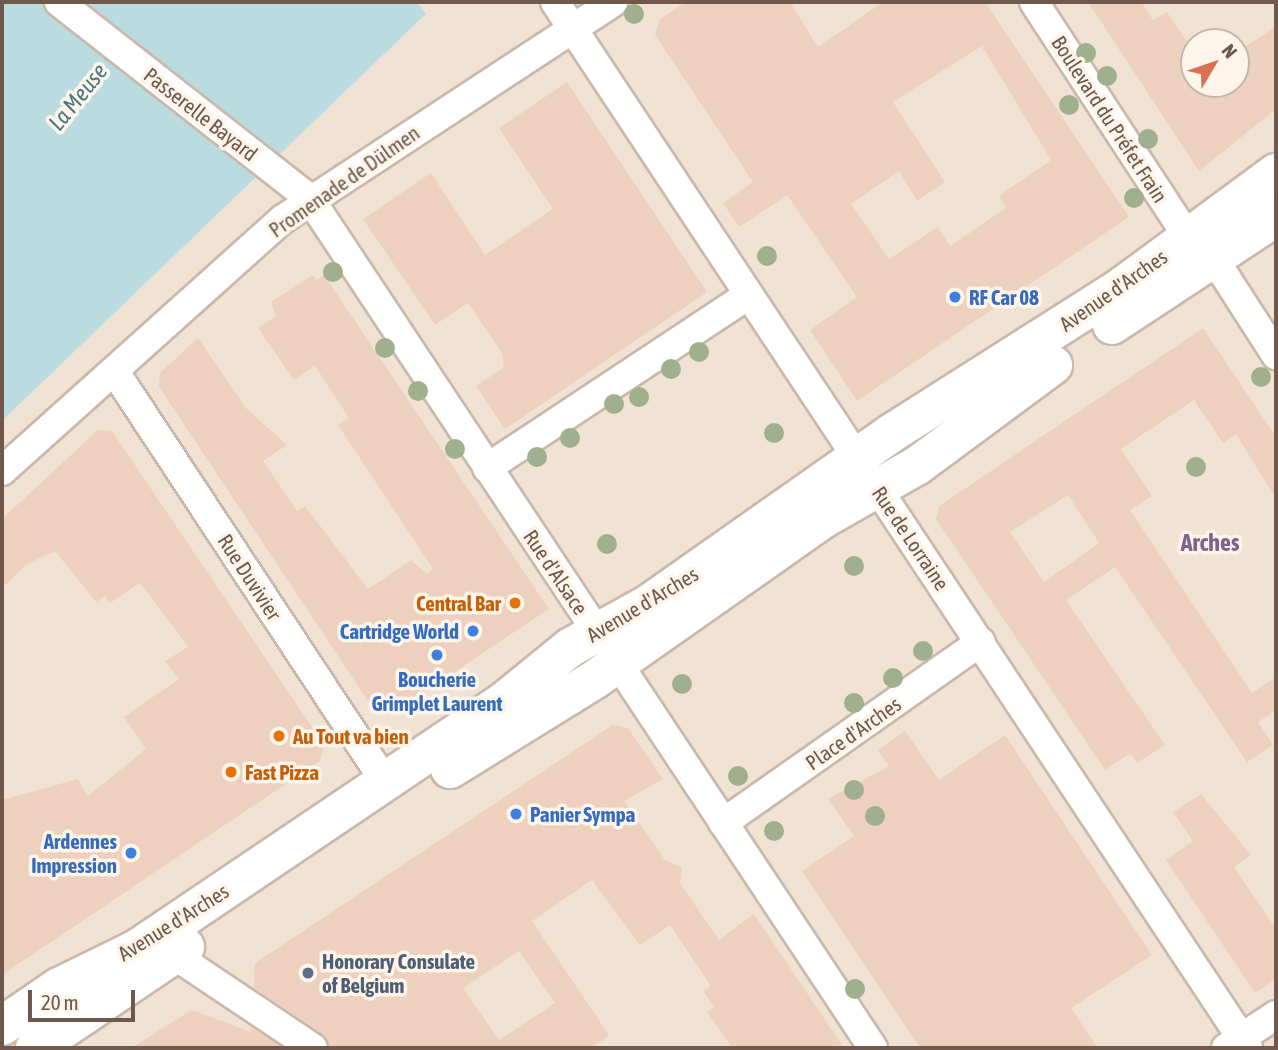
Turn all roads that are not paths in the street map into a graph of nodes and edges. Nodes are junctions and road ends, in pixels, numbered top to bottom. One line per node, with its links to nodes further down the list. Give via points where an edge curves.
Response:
1 (58, 2): 7 (street, Passerelle Bayard)
2 (555, 2): 5 (street, Rue de Lorraine)
3 (613, 2): 5 (street, Promenade de Dülmen)
4 (1034, 2): 9 (street, Boulevard du Préfet Frain)
5 (571, 30): 7 (street, Promenade de Dülmen); 11 (street, Rue de Lorraine)
6 (1276, 173): 9 (main road, Avenue d'Arches)
7 (310, 200): 13 (street, Promenade de Dülmen); 14 (street, Rue d'Alsace)
8 (1276, 216): 10 (main road, Avenue d'Arches)
9 (1187, 236): 16 (main road, Avenue d'Arches)
10 (1216, 262): 12 (street); 16 (main road, Avenue d'Arches)
11 (748, 295): 14 (street); 16 (street, Rue de Lorraine)
12 (1276, 355)
13 (115, 372): 15 (street, Promenade de Dülmen); 19 (street, Rue Duvivier)
14 (487, 468): 18 (street, Rue d'Alsace)
15 (2, 471)
16 (868, 473): 17 (street, Rue de Lorraine); 18 (main road, Avenue d'Arches)
17 (981, 642): 20 (street, Place d'Arches); 24 (street, Rue de Lorraine)
18 (607, 648): 19 (main road, Avenue d'Arches); 20 (street, Rue d'Alsace); 21 (main road, Avenue d'Arches)
19 (385, 782): 23 (main road, Avenue d'Arches, via 137,948 59,987)
20 (723, 822): 27 (street, Rue d'Alsace)
21 (174, 955): 25 (main road, Avenue d'Arches); 26 (street)
22 (1276, 1015): 24 (street)
23 (2, 1026)
24 (1238, 1045)
25 (35, 1048)
26 (313, 1048)
27 (873, 1048)

